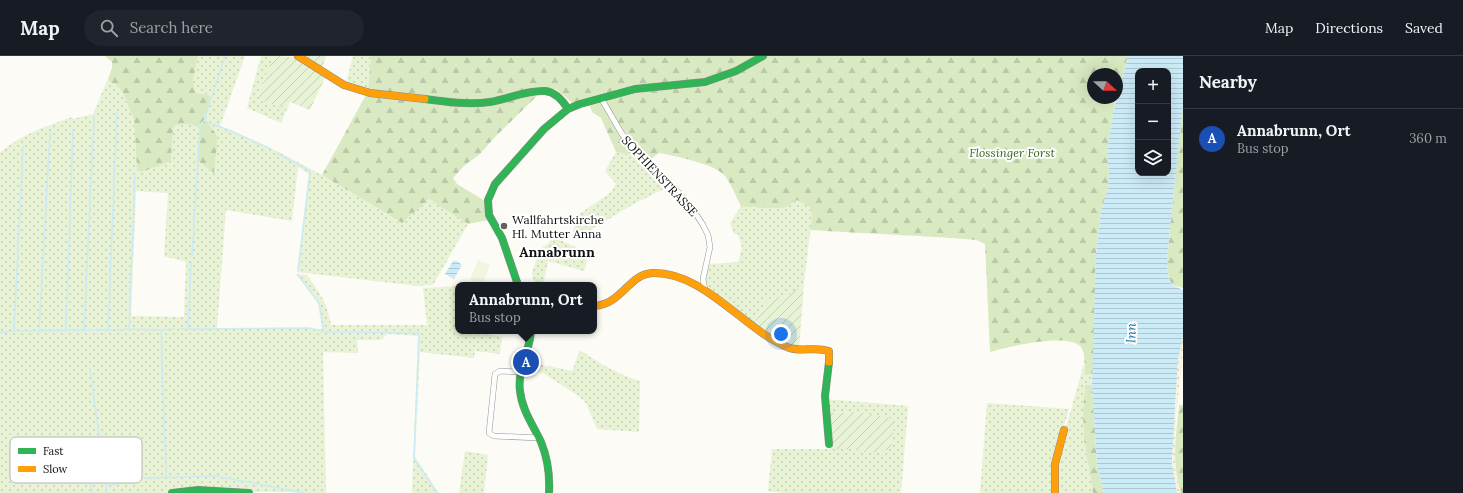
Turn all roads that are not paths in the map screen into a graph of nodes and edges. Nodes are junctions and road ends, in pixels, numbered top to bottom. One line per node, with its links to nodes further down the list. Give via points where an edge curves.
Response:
1 (298, 56): 4 (street, via 344,85 365,92 465,104 546,91 560,98)
2 (763, 56): 3 (street, via 725,76 704,82 635,89)
3 (601, 98): 4 (street); 5 (street, SOPHIENSTRASSE, via 622,134 654,171 673,186 704,225 710,247)
4 (568, 109): 6 (street, via 544,129 515,160 495,184 488,200 489,215 501,235)
5 (703, 279): 7 (street); 8 (street, SOPHIENSTRASSE)
6 (517, 282)
7 (694, 284): 8 (street); 9 (street, via 662,274 646,273 637,278 615,300)
8 (705, 290): 14 (street, via 741,319 788,347 796,350 829,351 825,410)
9 (597, 306)
10 (531, 334): 11 (street)
11 (520, 372): 13 (street, via 519,385 523,404); 13 (street, via 500,371 495,374 488,433 494,436)
12 (1064, 430): 18 (street, via 1055,464)
13 (539, 438): 17 (street, via 545,452 550,479)
14 (829, 444)
15 (172, 493): 16 (street, via 198,490)
16 (249, 493)
17 (549, 493)
18 (1055, 493)

